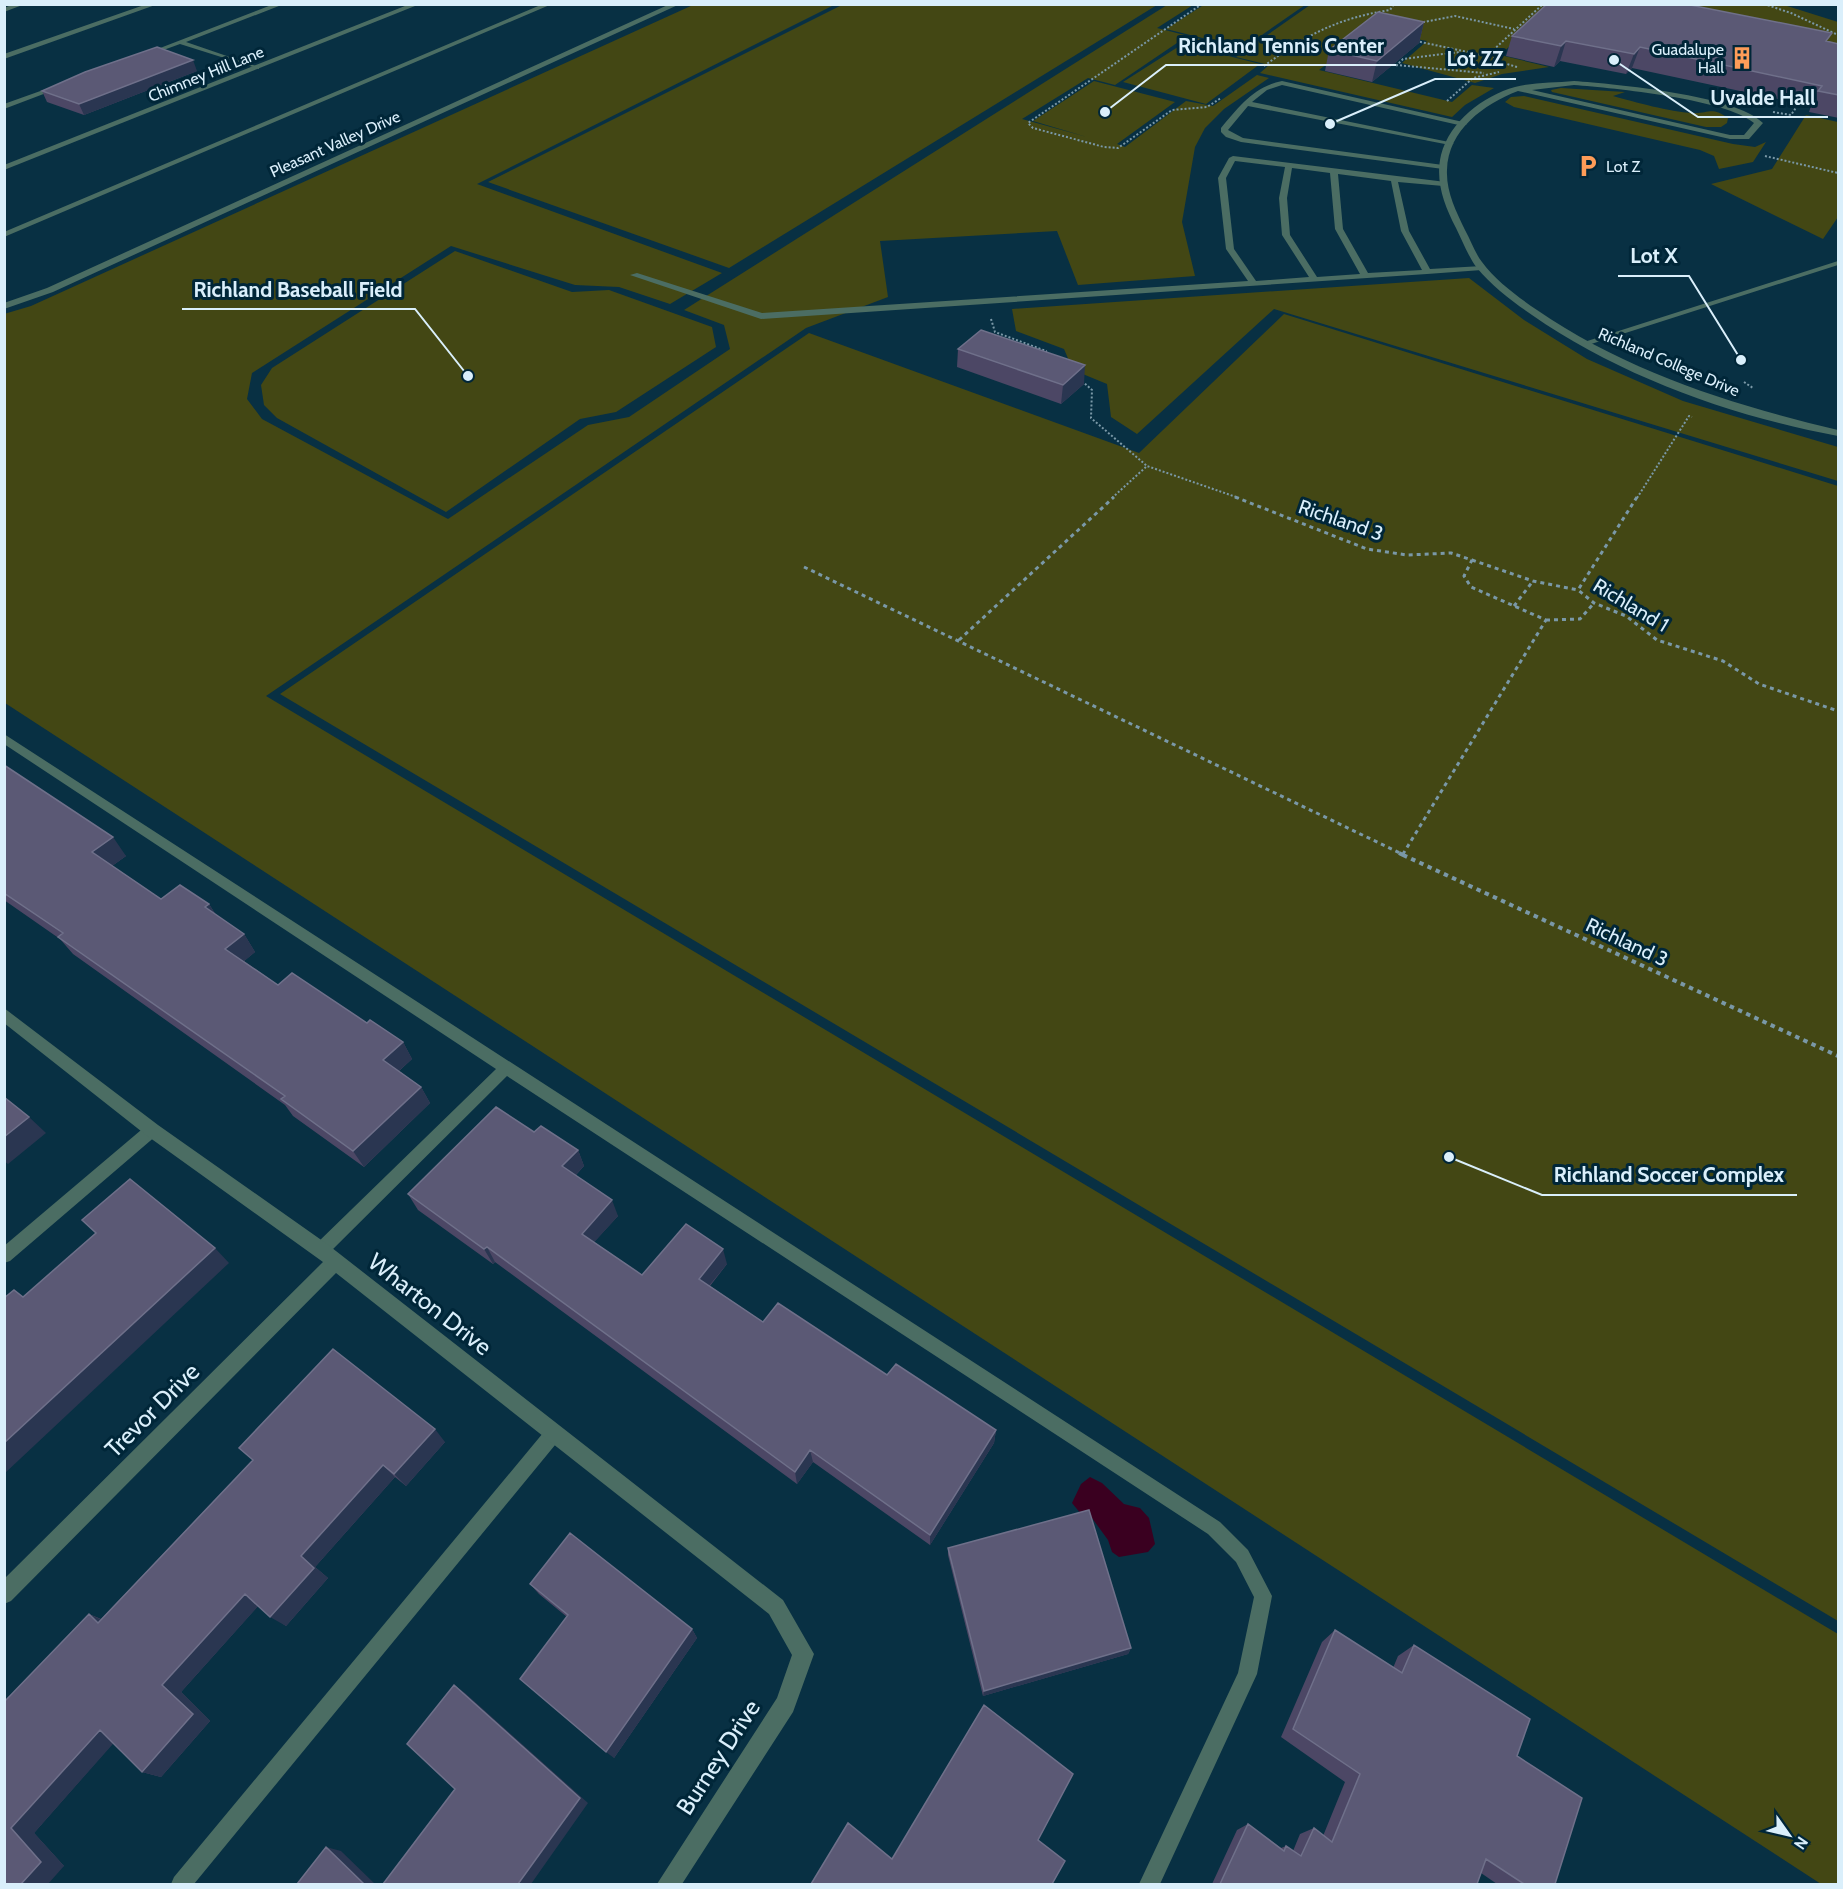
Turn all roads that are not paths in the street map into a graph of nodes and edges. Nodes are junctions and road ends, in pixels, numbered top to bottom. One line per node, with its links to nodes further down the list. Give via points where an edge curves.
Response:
1 (22, 4): 7 (lane)
2 (155, 4): 9 (street)
3 (281, 4): 8 (lane)
4 (417, 4): 11 (street, Chimney Hill Lane)
5 (549, 4): 26 (lane)
6 (677, 4): 34 (street, Pleasant Valley Drive, via 50,290)
7 (4, 10)
8 (180, 42): 10 (lane); 11 (lane)
9 (4, 57)
10 (140, 57)
11 (257, 68): 22 (street, Chimney Hill Lane)
12 (63, 85): 15 (lane)
13 (1518, 88): 13 (street, Richland College Drive, via 1730,137 1746,137 1759,123 1753,116 1734,110 1628,87 1574,83); 16 (street, Richland College Drive, via 1489,100)
14 (1246, 103): 16 (lane, via 1269,86 1287,83); 17 (lane, via 1224,130); 18 (lane)
15 (4, 107)
16 (1463, 124): 18 (street, Richland College Drive)
17 (1235, 138): 19 (lane); 21 (lane)
18 (1450, 143): 21 (street, Richland College Drive)
19 (1233, 158): 20 (lane); 33 (lane, via 1222,178 1230,249)
20 (1289, 165): 23 (lane); 32 (lane, via 1283,198 1286,235)
21 (1443, 167): 25 (street, Richland College Drive)
22 (4, 168)
23 (1334, 171): 24 (lane); 31 (lane, via 1339,229)
24 (1394, 179): 25 (lane); 29 (lane, via 1404,231)
25 (1443, 184): 28 (street, Richland College Drive, via 1452,213)
26 (4, 235)
27 (1839, 263): 35 (lane)
28 (1482, 268): 29 (lane); 35 (street, Richland College Drive, via 1544,318)
29 (1427, 272): 31 (lane)
30 (634, 274): 33 (lane, via 761,316)
31 (1365, 276): 32 (lane)
32 (1314, 279): 33 (lane)
33 (1254, 283)
34 (4, 306)
35 (1585, 343): 36 (street, Richland College Drive, via 1705,396)
36 (1839, 433)
37 (4, 738): 39 (lane)
38 (4, 1014): 40 (street, Wharton Drive)
39 (506, 1068): 42 (lane); 48 (lane, via 1214,1528 1242,1556 1263,1596 1247,1674)
40 (152, 1130): 41 (lane); 42 (street, Wharton Drive)
41 (4, 1256)
42 (328, 1256): 43 (street, Wharton Drive); 44 (street, Trevor Drive)
43 (554, 1433): 45 (street, Wharton Drive, via 776,1607); 46 (lane)
44 (4, 1594)
45 (803, 1654): 47 (street, Burney Drive, via 785,1704)
46 (181, 1884)
47 (669, 1884)
48 (1149, 1884)

